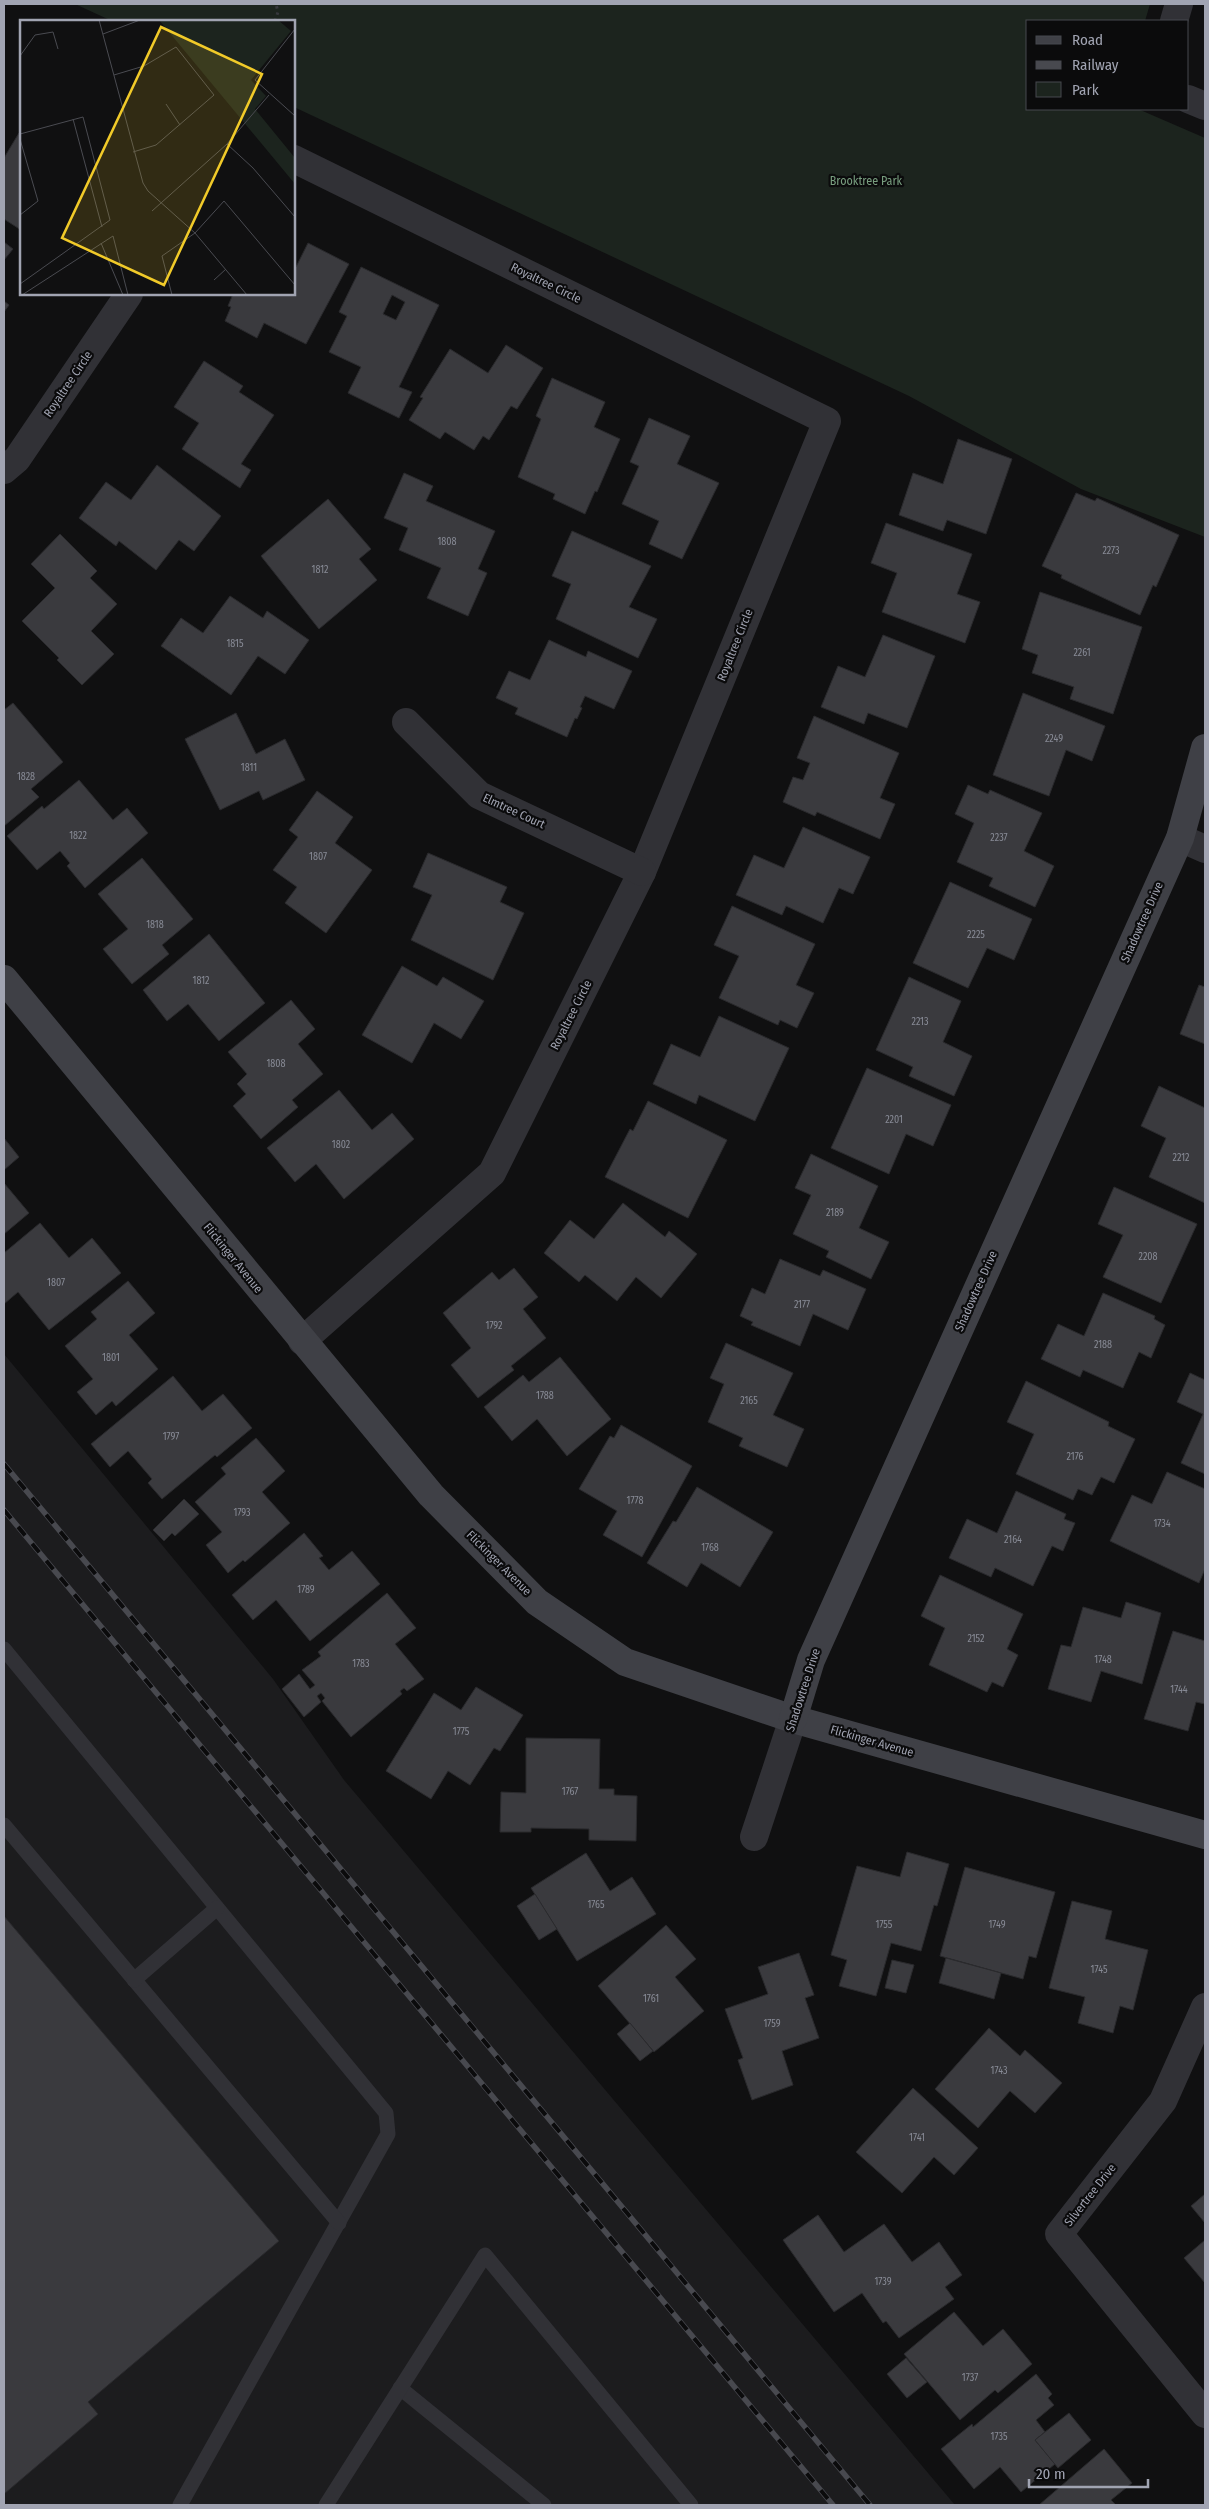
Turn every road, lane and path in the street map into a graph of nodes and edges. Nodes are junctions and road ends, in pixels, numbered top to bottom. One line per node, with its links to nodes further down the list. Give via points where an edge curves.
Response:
1 (276, 4): 3 (path)
2 (1179, 4): 4 (street)
3 (275, 20)
4 (1174, 20)
5 (1189, 100): 6 (street)
6 (1205, 106)
7 (295, 159): 14 (street, Royaltree Circle, via 827,422)
8 (128, 295): 9 (street, Royaltree Circle, via 17,459)
9 (4, 470)
10 (406, 722): 14 (street, Elmtree Court, via 478,795)
11 (1205, 748): 12 (street, Shadowtree Drive)
12 (1180, 838): 13 (street); 18 (street, Shadowtree Drive, via 815,1651)
13 (1205, 849)
14 (642, 872): 16 (street, Royaltree Circle, via 492,1173)
15 (4, 979): 16 (street, Flickinger Avenue)
16 (302, 1341): 18 (street, Flickinger Avenue, via 431,1495 537,1602 625,1662)
17 (4, 1649): 22 (lane)
18 (793, 1719): 20 (street, Flickinger Avenue); 21 (street, Shadowtree Drive)
19 (4, 1825): 23 (lane)
20 (1205, 1835)
21 (754, 1837)
22 (217, 1908): 23 (lane); 25 (lane, via 386,2113 388,2134)
23 (134, 1980): 25 (lane)
24 (1205, 2007): 27 (street, Silvertree Drive, via 1163,2101 1059,2234)
25 (339, 2222): 28 (lane)
26 (400, 2388): 29 (lane); 30 (lane); 31 (lane, via 485,2255)
27 (1205, 2414)
28 (180, 2505)
29 (326, 2505)
30 (544, 2505)
31 (691, 2505)

